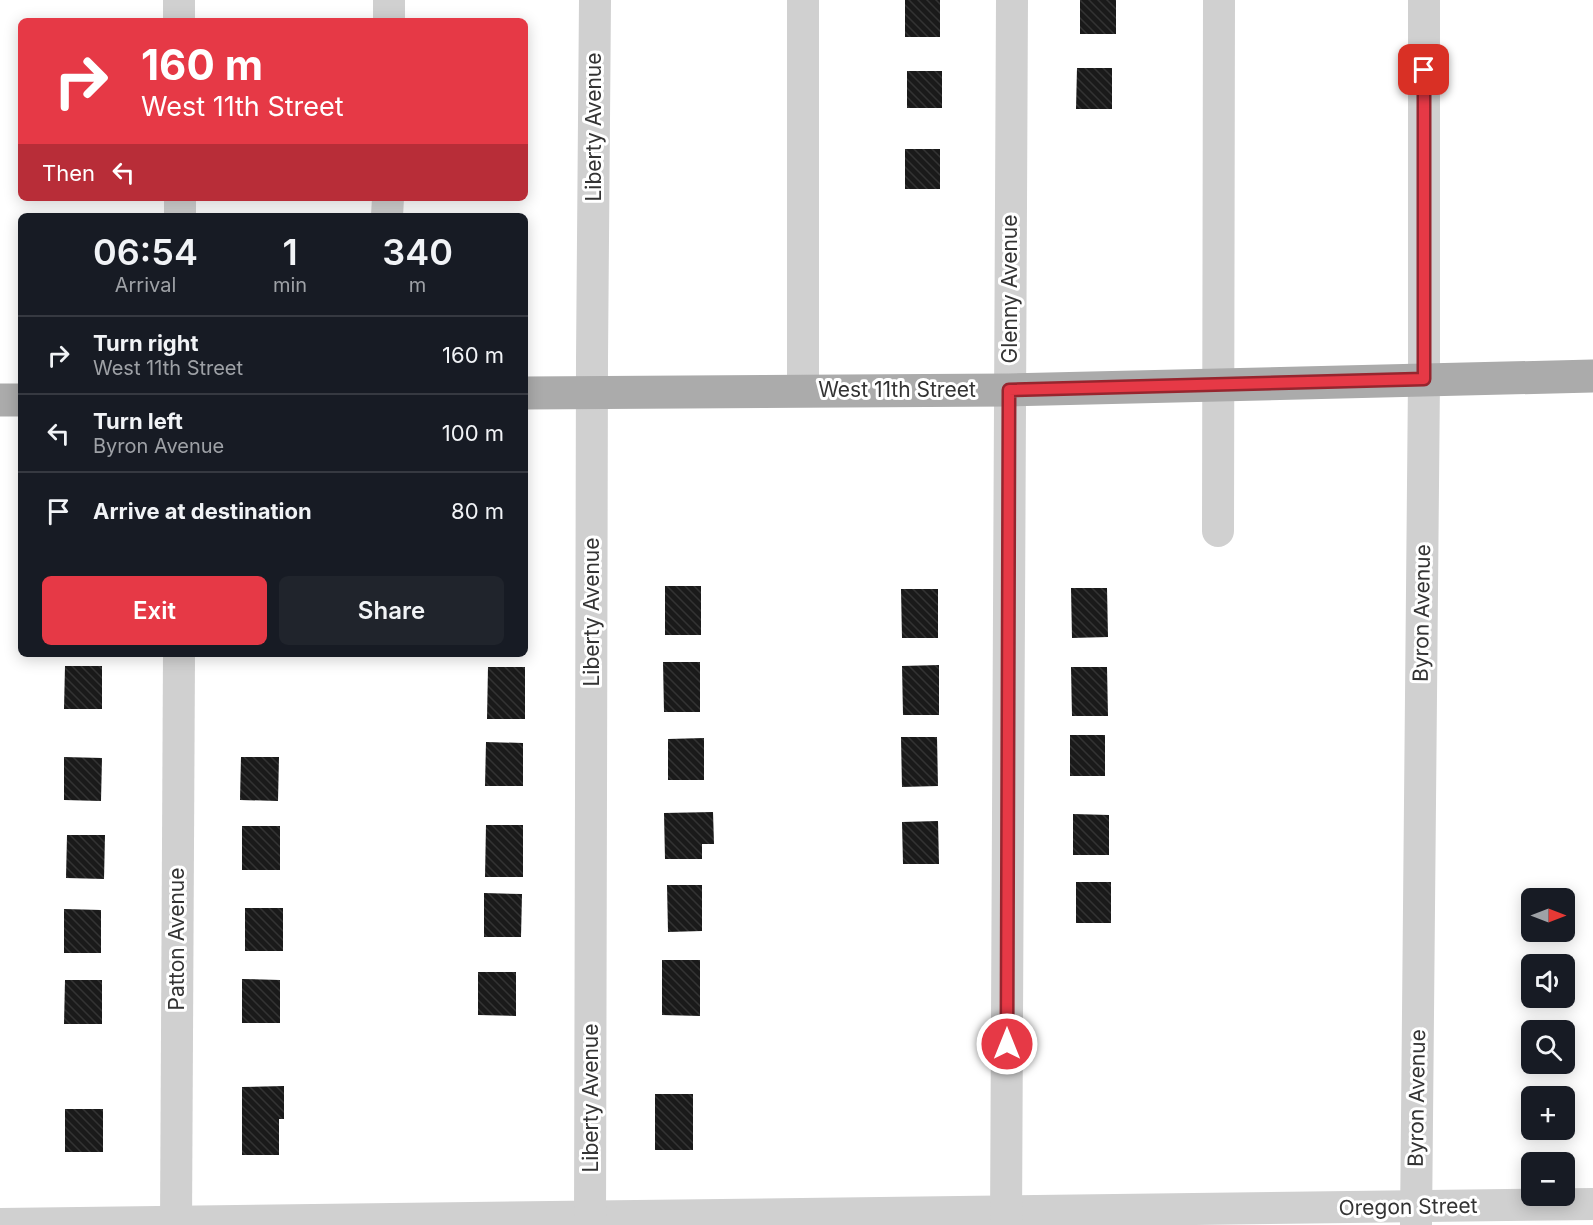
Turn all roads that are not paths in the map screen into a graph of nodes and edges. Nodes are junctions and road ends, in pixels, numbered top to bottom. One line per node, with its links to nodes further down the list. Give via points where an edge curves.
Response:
1 (179, 0): 8 (street)
2 (389, 0): 9 (street)
3 (595, 0): 15 (street, Liberty Avenue)
4 (802, 0): 14 (street)
5 (1012, 0): 13 (street, Glenny Avenue)
6 (1219, 0): 12 (street)
7 (1424, 0): 11 (street, Byron Avenue)
8 (179, 18)
9 (389, 18)
10 (1593, 376): 11 (main road, West 11th Street)
11 (1424, 379): 12 (main road, West 11th Street); 22 (street, Byron Avenue)
12 (1218, 385): 13 (main road, West 11th Street); 19 (street)
13 (1009, 390): 14 (main road, West 11th Street); 23 (street, Glenny Avenue)
14 (802, 391): 15 (main road, West 11th Street)
15 (592, 392): 16 (main road, West 11th Street); 24 (street, Liberty Avenue)
16 (528, 393)
17 (0, 400): 18 (main road)
18 (18, 400)
19 (1218, 531)
20 (179, 657): 25 (street, Patton Avenue)
21 (1593, 1204): 22 (street, Oregon Street)
22 (1416, 1216): 23 (street, Oregon Street)
23 (1006, 1218): 24 (street, Oregon Street)
24 (590, 1221): 25 (street, Oregon Street)
25 (176, 1223): 26 (street, Oregon Street)
26 (0, 1224)

